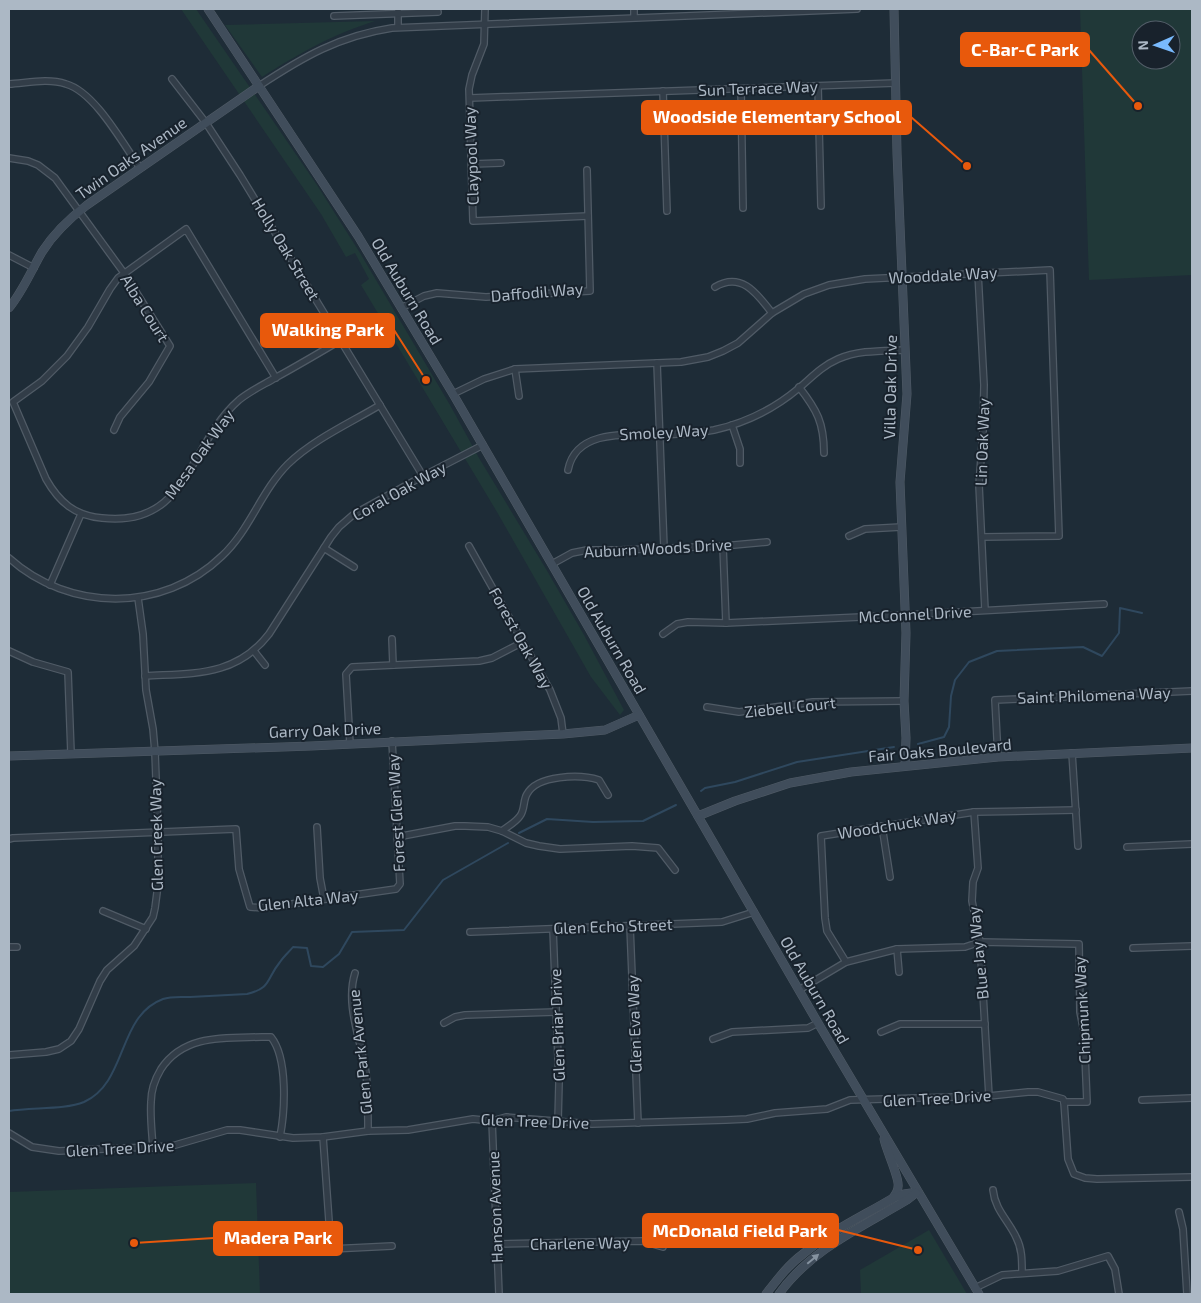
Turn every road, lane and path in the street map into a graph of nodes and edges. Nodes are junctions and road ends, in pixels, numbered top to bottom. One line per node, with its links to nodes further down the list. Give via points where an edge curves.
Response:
1 (208, 9): 17 (main road, Old Auburn Road)
2 (484, 9): 12 (street, Claypool Way)
3 (634, 9): 11 (street)
4 (858, 9): 9 (street)
5 (894, 9): 15 (main road, Villa Oak Drive)
6 (398, 11): 7 (street); 8 (street); 13 (street)
7 (342, 12): 10 (street)
8 (438, 12)
9 (717, 12): 11 (street)
10 (334, 16)
11 (634, 17): 12 (street)
12 (485, 23): 13 (street); 21 (street, Claypool Way, via 484,44 471,80)
13 (398, 27): 17 (street, via 333,43 302,58)
14 (172, 79): 22 (street, Holly Oak Street)
15 (896, 83): 18 (street, Sun Terrace Way); 37 (main road, Villa Oak Drive)
16 (9, 84): 26 (street, via 56,82 76,87 95,103)
17 (259, 86): 22 (main road, Twin Oaks Avenue); 40 (main road, Old Auburn Road, via 358,236)
18 (818, 86): 19 (street, Sun Terrace Way); 28 (street)
19 (741, 89): 20 (street, Sun Terrace Way); 29 (street)
20 (663, 91): 21 (street, Sun Terrace Way); 31 (street)
21 (470, 98): 25 (street, Claypool Way)
22 (206, 123): 26 (main road, Twin Oaks Avenue); 42 (street, Holly Oak Street)
23 (9, 158): 30 (street, Alba Court, via 28,161 42,168 55,178)
24 (501, 163): 25 (street)
25 (472, 164): 32 (street, Claypool Way, via 473,221)
26 (140, 168): 30 (main road, Twin Oaks Avenue)
27 (586, 170): 32 (street, Daffodil Way)
28 (821, 206)
29 (743, 208)
30 (79, 211): 34 (main road, Twin Oaks Avenue, via 55,234); 35 (street, Alba Court)
31 (667, 211)
32 (588, 216): 40 (street, Daffodil Way, via 590,290 486,296 437,293)
33 (9, 255): 34 (street)
34 (34, 268): 39 (main road, Twin Oaks Avenue)
35 (124, 273): 46 (street, via 186,229); 52 (street, Alba Court, via 170,346); 59 (street, Mesa Oak Way, via 67,356 13,402 51,488)
36 (978, 274): 37 (street, Wooddale Way); 62 (street, Lin Oak Way, via 984,393 980,469); 62 (street, Wooddale Way, via 1050,270 1059,536)
37 (903, 278): 41 (street, Wooddale Way, via 829,285 804,294); 43 (main road, Villa Oak Drive)
38 (715, 287): 41 (street, via 732,282 746,286)
39 (9, 308)
40 (401, 308): 48 (main road, Old Auburn Road)
41 (772, 313): 44 (street, Wooddale Way, via 746,337 723,351 694,360)
42 (341, 340): 46 (street, Mesa Oak Way); 50 (street, Holly Oak Street)
43 (905, 350): 47 (street, Smoley Way, via 862,352 844,357 822,367); 60 (main road, Villa Oak Drive, via 907,403 900,475)
44 (657, 363): 45 (street, Wooddale Way); 53 (street)
45 (515, 369): 48 (street, Wooddale Way); 49 (street)
46 (276, 378): 59 (street, Mesa Oak Way, via 248,394 229,410 176,491 162,505 127,519)
47 (800, 387): 51 (street, Smoley Way, via 763,412); 55 (street, via 820,418)
48 (453, 394): 54 (main road, Old Auburn Road)
49 (520, 396)
50 (380, 405): 58 (street, Holly Oak Street); 72 (street, via 311,446 288,465 269,488 238,539 210,567 177,586)
51 (732, 425): 53 (street, Smoley Way, via 701,432); 56 (street, via 740,449)
52 (114, 430)
53 (660, 435): 57 (street, Smoley Way, via 616,434 601,438 576,451); 67 (street)
54 (483, 445): 58 (street, Coral Oak Way); 69 (main road, Old Auburn Road)
55 (824, 453)
56 (740, 463)
57 (568, 470)
58 (423, 476): 66 (street, Coral Oak Way, via 349,518)
59 (81, 514): 71 (street)
60 (901, 527): 61 (street, via 866,529); 75 (main road, Villa Oak Drive)
61 (849, 536)
62 (982, 537): 74 (street, Lin Oak Way)
63 (767, 542): 65 (street, Auburn Woods Drive)
64 (469, 546): 79 (street, Forest Oak Way)
65 (723, 546): 67 (street, Auburn Woods Drive); 76 (street)
66 (324, 548): 70 (street); 81 (street, Coral Oak Way, via 269,634)
67 (664, 548): 69 (street, Auburn Woods Drive, via 582,550)
68 (9, 558): 71 (street, via 29,575)
69 (552, 564): 88 (main road, Old Auburn Road)
70 (354, 567)
71 (50, 585): 72 (street, via 88,597)
72 (138, 598): 84 (street, Glen Creek Way)
73 (1104, 604): 74 (street, McConnel Drive)
74 (985, 610): 75 (street, McConnel Drive)
75 (905, 615): 76 (street, McConnel Drive); 86 (main road, Villa Oak Drive)
76 (726, 622): 77 (street, McConnel Drive, via 682,623)
77 (664, 634)
78 (392, 639): 83 (street)
79 (523, 642): 83 (street, via 479,662); 89 (street, Forest Oak Way, via 556,701)
80 (9, 651): 94 (street, via 68,672)
81 (254, 651): 82 (street); 84 (street, Coral Oak Way, via 236,663 213,671)
82 (265, 665)
83 (393, 665): 91 (street, via 352,667 346,674)
84 (145, 676): 93 (street, Glen Creek Way)
85 (1192, 691): 97 (street, Saint Philomena Way, via 995,700)
86 (904, 701): 87 (street, Ziebell Court, via 813,702 740,712); 98 (main road, Villa Oak Drive)
87 (707, 707)
88 (639, 715): 89 (main road, Garry Oak Drive, via 605,730); 102 (main road, Old Auburn Road)
89 (562, 734): 90 (main road, Garry Oak Drive)
90 (392, 741): 91 (main road, Garry Oak Drive); 107 (street, Forest Glen Way)
91 (350, 744): 93 (main road, Garry Oak Drive)
92 (1192, 748): 95 (main road, Fair Oaks Boulevard)
93 (155, 752): 94 (main road, Garry Oak Drive); 106 (street, Glen Creek Way)
94 (71, 754): 96 (main road, Garry Oak Drive)
95 (1072, 754): 97 (main road, Fair Oaks Boulevard); 100 (street)
96 (9, 756)
97 (998, 757): 98 (main road, Fair Oaks Boulevard)
98 (905, 766): 102 (main road, Fair Oaks Boulevard, via 790,783)
99 (608, 795): 105 (street, via 599,780 590,777 548,779 535,785 527,794 520,816)
100 (1076, 810): 101 (street, Woodchuck Way); 110 (street)
101 (974, 812): 103 (street, Woodchuck Way); 122 (street, Blue Jay Way, via 978,868 972,901)
102 (698, 816): 117 (main road, Old Auburn Road)
103 (882, 826): 113 (street); 128 (street, Woodchuck Way, via 821,836 824,918 827,931)
104 (316, 827): 115 (street)
105 (502, 831): 107 (street, via 455,826); 112 (street, via 526,843 553,848 658,848)
106 (158, 832): 108 (street, Glen Alta Way); 115 (street, Glen Alta Way, via 236,829 239,869 250,908); 119 (street, Glen Creek Way, via 157,899)
107 (397, 837): 114 (street, Forest Glen Way)
108 (9, 839)
109 (1192, 844): 111 (street)
110 (1078, 846)
111 (1127, 847)
112 (675, 870)
113 (890, 876)
114 (400, 884): 115 (street, Glen Alta Way, via 396,889)
115 (324, 899)
116 (103, 911): 119 (street)
117 (754, 912): 118 (street, Glen Echo Street, via 722,922); 131 (main road, Old Auburn Road)
118 (630, 926): 120 (street, Glen Echo Street); 146 (street, Glen Eva Way)
119 (146, 929): 138 (street, Glen Creek Way, via 134,946 107,970 71,1041 46,1052)
120 (553, 929): 121 (street, Glen Echo Street); 132 (street, Glen Briar Drive)
121 (470, 932)
122 (980, 942): 126 (street, Chipmunk Way, via 965,947); 135 (street, Blue Jay Way); 143 (street, Chipmunk Way, via 1079,944 1087,1102)
123 (1192, 946): 127 (street)
124 (18, 947): 125 (street)
125 (9, 948)
126 (897, 948): 128 (street, Chipmunk Way); 129 (street)
127 (1133, 948)
128 (846, 962): 131 (street, Chipmunk Way)
129 (900, 972)
130 (356, 973): 147 (street, Glen Park Avenue, via 353,979 353,1011 367,1086)
131 (799, 990): 134 (main road, Old Auburn Road)
132 (556, 1012): 133 (street, via 465,1015); 145 (street, Glen Briar Drive)
133 (444, 1023)
134 (818, 1023): 137 (street, via 808,1028 732,1032); 142 (main road, Old Auburn Road)
135 (985, 1024): 136 (street, via 900,1024); 139 (street, Blue Jay Way)
136 (881, 1032)
137 (713, 1039)
138 (9, 1055)
139 (990, 1096): 142 (street, Glen Tree Drive); 143 (street, Glen Tree Drive, via 1038,1092)
140 (1192, 1098): 141 (street)
141 (1142, 1100)
142 (864, 1101): 146 (street, Glen Tree Drive, via 850,1100 827,1109 747,1118); 149 (main road, Old Auburn Road)
143 (1064, 1102): 153 (street, via 1068,1159 1074,1174 1097,1179)
144 (492, 1121): 145 (street, Glen Tree Drive, via 506,1117); 147 (street, Glen Tree Drive, via 473,1119 408,1130); 158 (street, Hanson Avenue)
145 (558, 1121): 146 (street, Glen Tree Drive)
146 (638, 1123)
147 (368, 1131): 151 (street, Glen Tree Drive)
148 (9, 1133): 152 (street, Glen Tree Drive, via 32,1147 46,1150)
149 (882, 1133): 155 (main road, Old Auburn Road); 156 (main road, via 898,1182)
150 (280, 1136): 151 (street, Glen Tree Drive); 152 (street, Glen Tree Drive, via 227,1130 187,1143); 152 (street, via 284,1090 275,1042 271,1037 262,1036 204,1040 174,1054 154,1083 151,1101)
151 (323, 1137): 159 (street, via 331,1249)
152 (153, 1148)
153 (1192, 1177)
154 (993, 1190): 161 (street, via 998,1210 1018,1240)
155 (918, 1192): 156 (main road); 162 (main road, Old Auburn Road); 165 (main road, one-way to 155, via 804,1266 827,1247)
156 (893, 1198): 164 (main road, via 803,1254)
157 (1179, 1212): 167 (street)
158 (497, 1244): 160 (street, Charlene Way, via 642,1241); 163 (street, Hanson Avenue)
159 (392, 1246)
160 (663, 1247)
161 (1022, 1273): 162 (street, via 998,1277); 166 (street, via 1058,1271 1108,1256 1115,1270)
162 (977, 1291)
163 (499, 1294)
164 (766, 1294)
165 (779, 1294)
166 (1119, 1294)
167 (1187, 1294)

